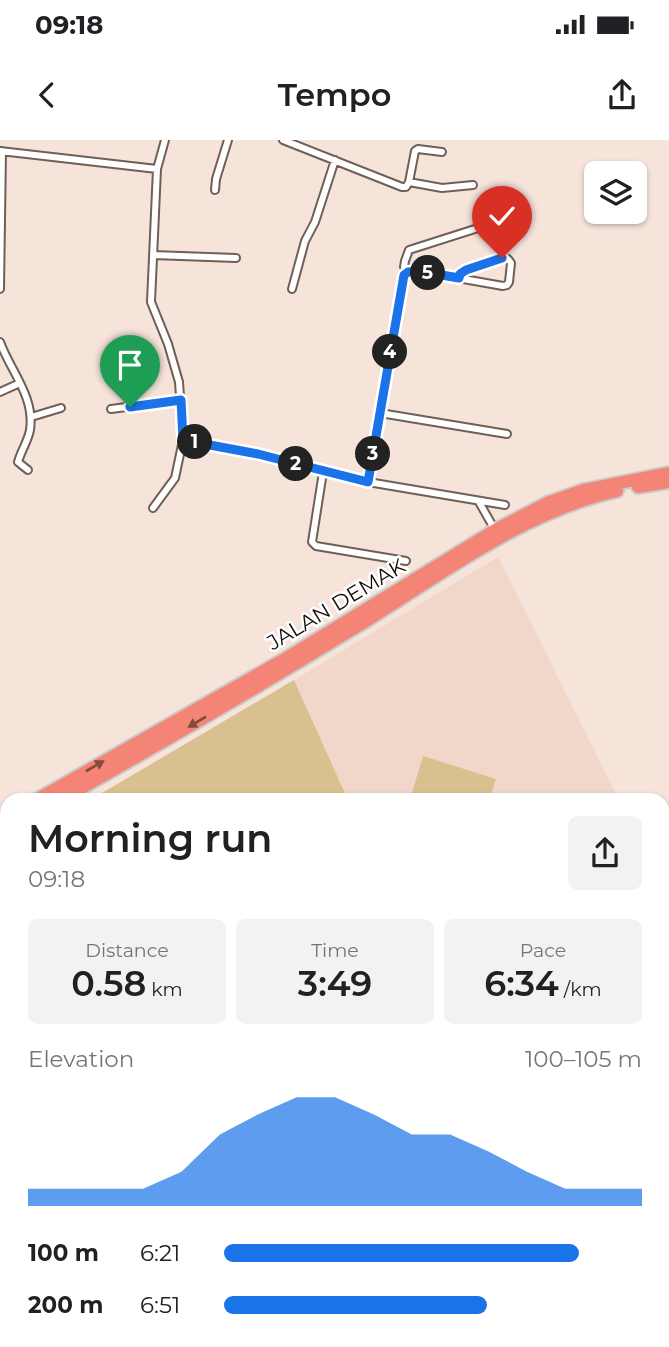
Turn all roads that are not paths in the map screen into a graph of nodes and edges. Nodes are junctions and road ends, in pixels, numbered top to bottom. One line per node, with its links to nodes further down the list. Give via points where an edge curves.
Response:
1 (165, 140): 7 (street)
2 (228, 140): 10 (street)
3 (282, 140): 6 (street)
4 (1, 151): 7 (street); 14 (street)
5 (442, 152): 8 (street, via 415,151)
6 (335, 160): 8 (street, via 402,187); 18 (street)
7 (157, 169): 12 (street)
8 (409, 182): 9 (street, via 442,188)
9 (473, 184)
10 (215, 190)
11 (524, 213): 15 (street, via 409,250 404,267)
12 (153, 255): 13 (street); 22 (street, via 151,302)
13 (236, 258)
14 (1, 263): 17 (street)
15 (408, 272): 16 (street); 25 (street)
16 (459, 278): 16 (street, via 466,270 502,258 511,263 507,285)
17 (0, 289)
18 (292, 289)
19 (0, 342): 20 (street)
20 (20, 383): 21 (street); 26 (street)
21 (0, 392)
22 (181, 400): 24 (street); 28 (street)
23 (61, 408): 26 (street)
24 (111, 409)
25 (380, 414): 27 (street); 32 (street)
26 (31, 418): 29 (street, via 30,433 18,459)
27 (507, 434)
28 (183, 440): 30 (street); 36 (street, via 175,478)
29 (28, 470)
30 (323, 472): 32 (street); 38 (street, via 312,542 316,547)
31 (669, 473): 37 (highway, JALAN DEMAK, via 584,490)
32 (368, 482): 34 (street)
33 (669, 482): 40 (highway, JALAN DEMAK, one-way to 40, via 556,509)
34 (479, 502): 35 (street); 37 (street)
35 (505, 505)
36 (153, 508)
37 (495, 530): 39 (highway, JALAN DEMAK, one-way to 37, via 283,660)
38 (406, 561)
39 (48, 793)
40 (73, 793)

